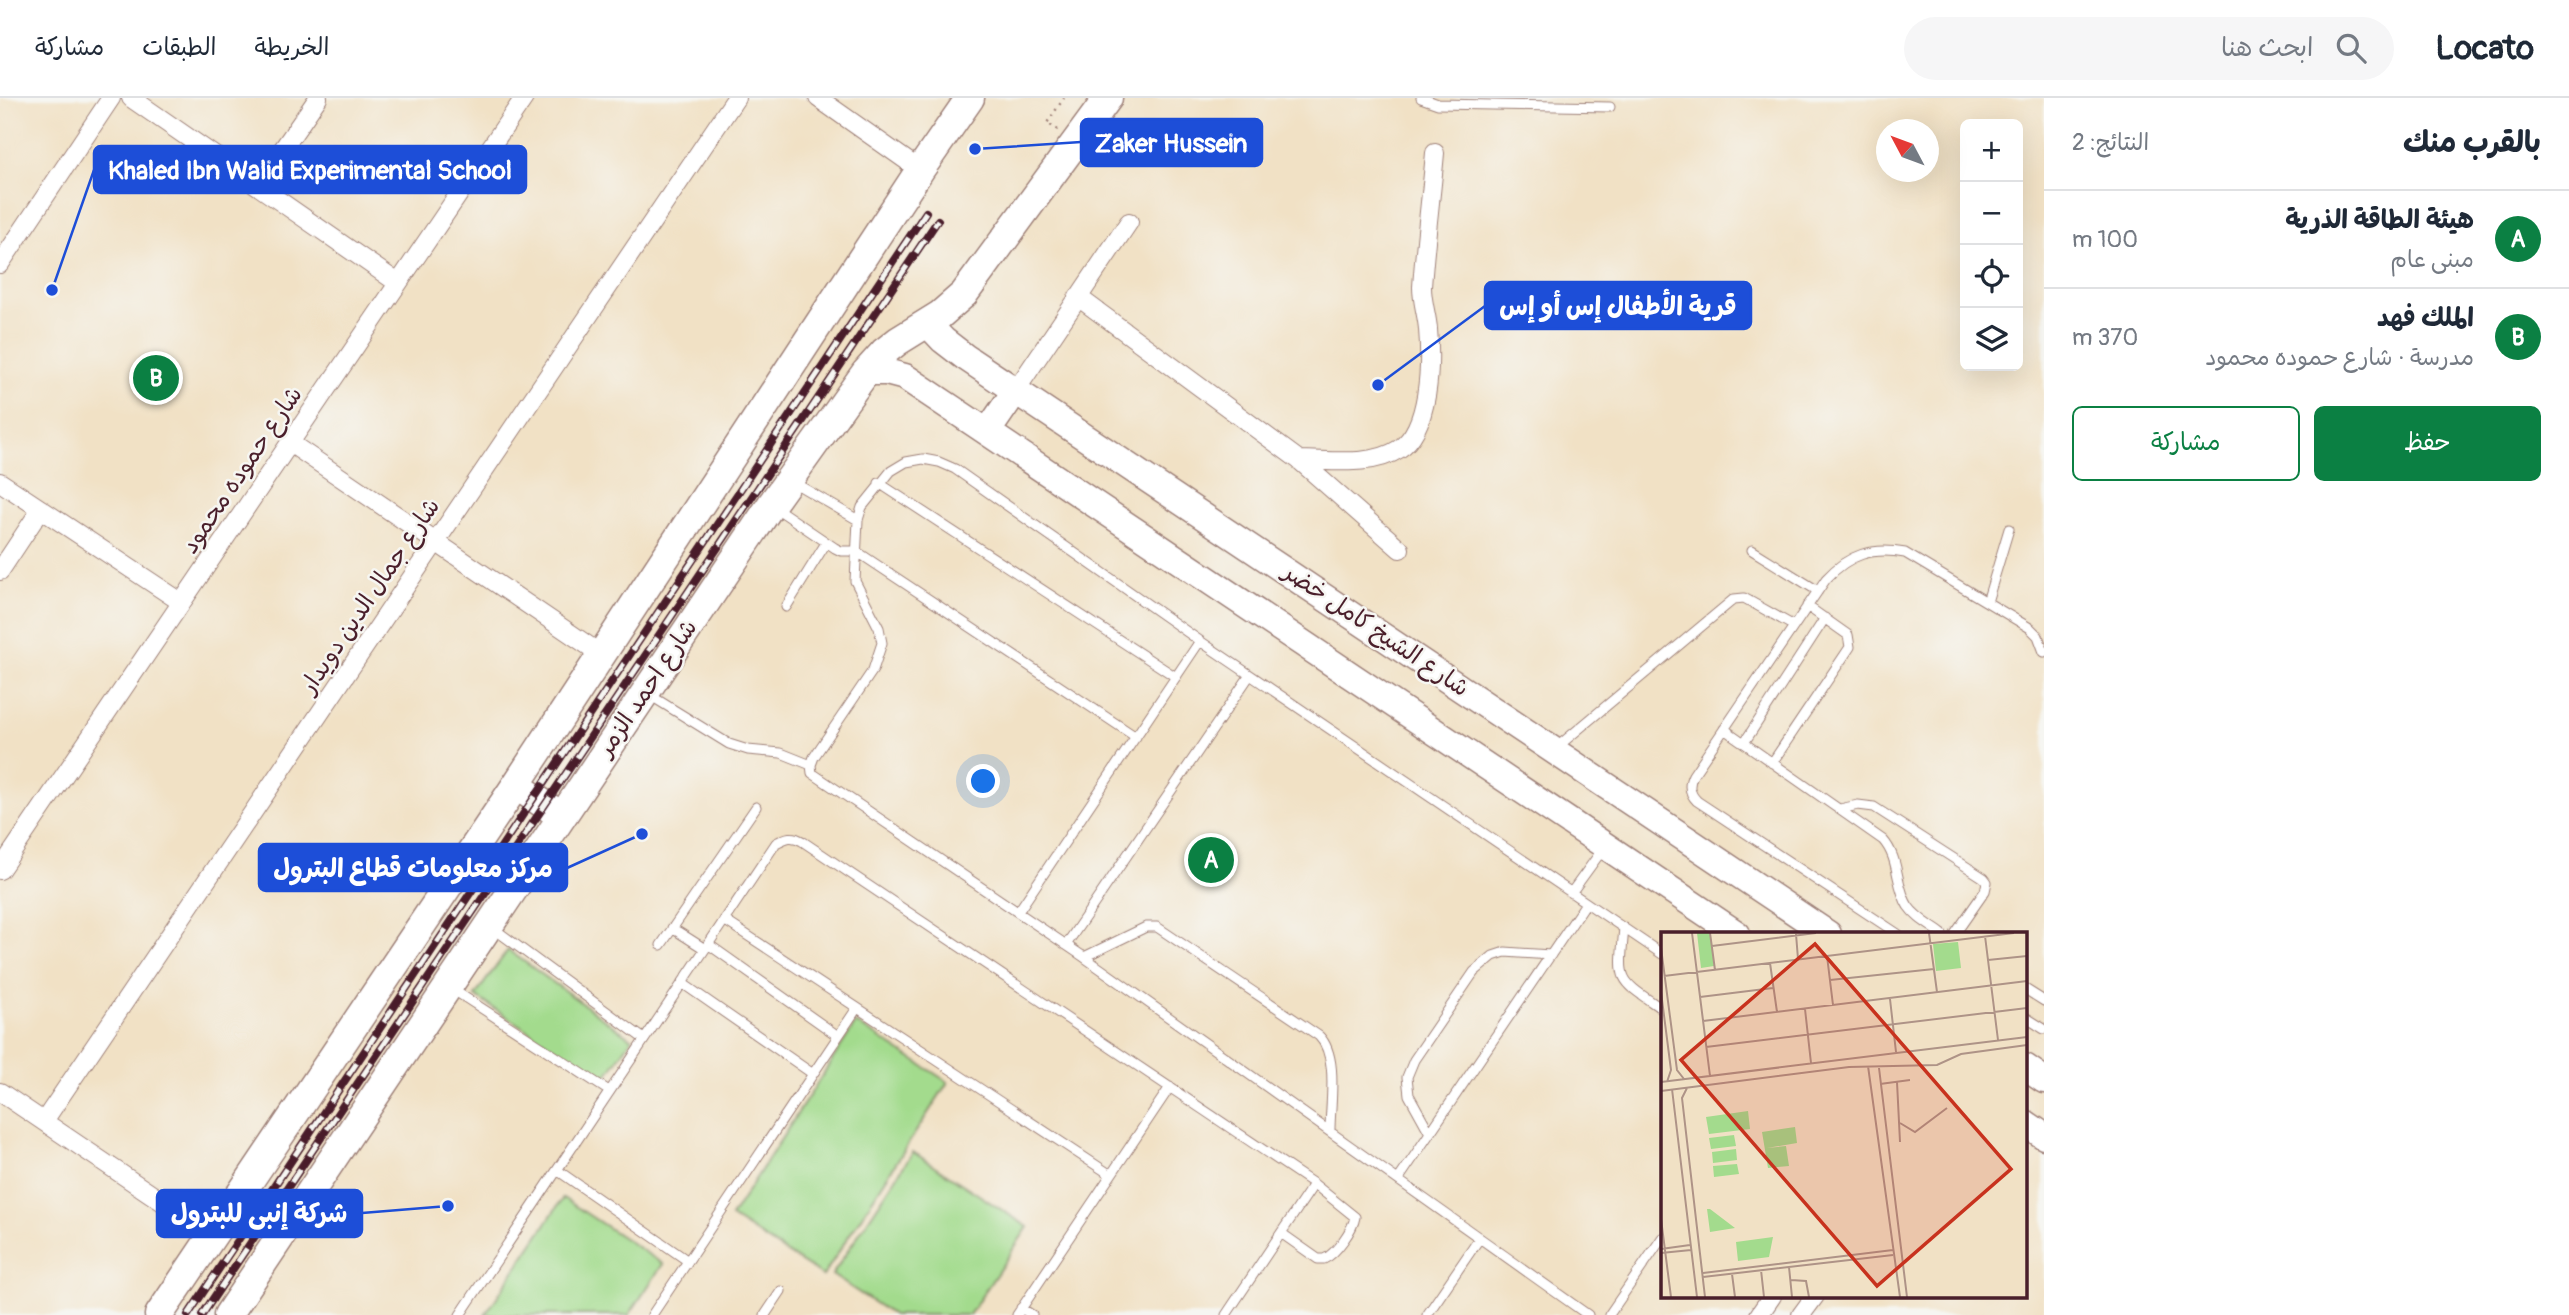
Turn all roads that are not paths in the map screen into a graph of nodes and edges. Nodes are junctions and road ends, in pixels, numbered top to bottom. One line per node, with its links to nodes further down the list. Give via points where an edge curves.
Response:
1 (111, 98): 15 (street)
2 (131, 98): 13 (street)
3 (318, 98): 13 (street)
4 (524, 98): 16 (street, شارع حموده محمود)
5 (736, 98): 31 (street, شارع جمال الدين دويدار)
6 (818, 98): 12 (street)
7 (970, 98): 12 (main road)
8 (1108, 98): 18 (main road, شارع احمد الزمر, via 975,283)
9 (1421, 98): 10 (lane, via 1438,104)
10 (1610, 107)
11 (1435, 153): 23 (street, via 1422,289 1429,345 1420,424 1410,440 1379,458)
12 (920, 170): 46 (main road)
13 (258, 185): 16 (street)
14 (1129, 222): 17 (street)
15 (2, 256)
16 (398, 283): 22 (street, شارع حموده محمود)
17 (1078, 297): 20 (street); 23 (street)
18 (927, 323): 19 (main road, شارع احمد الزمر, via 891,346); 20 (main road, شارع الشيخ كامل خضر, via 954,349)
19 (866, 372): 21 (main road, via 905,377); 24 (main road, شارع احمد الزمر)
20 (1016, 390): 21 (main road); 53 (main road, شارع الشيخ كامل خضر)
21 (988, 431): 60 (main road)
22 (290, 443): 31 (street); 38 (street, شارع حموده محمود)
23 (1299, 460): 33 (street)
24 (789, 479): 27 (main road, شارع احمد الزمر); 29 (lane)
25 (0, 482): 28 (street)
26 (879, 483): 29 (lane); 44 (lane, via 906,462 923,459 947,465); 48 (lane)
27 (771, 505): 32 (lane); 49 (main road, شارع احمد الزمر)
28 (41, 509): 36 (street); 38 (street)
29 (858, 520): 35 (lane)
30 (2009, 529): 39 (lane)
31 (437, 541): 46 (street); 94 (street, شارع جمال الدين دويدار)
32 (826, 543): 35 (lane, via 841,551); 41 (lane)
33 (1401, 549)
34 (1752, 550): 37 (lane)
35 (856, 551): 51 (lane); 55 (lane, via 855,581 883,643 873,670)
36 (0, 571)
37 (1818, 591): 39 (lane, via 1838,566 1853,556 1888,550 1913,557); 40 (lane)
38 (181, 602): 61 (street, شارع حموده محمود)
39 (1987, 602): 45 (lane, via 2034,631)
40 (1807, 606): 42 (lane); 43 (lane)
41 (786, 607)
42 (1825, 618): 52 (lane); 54 (lane, via 1848,635 1850,647)
43 (1794, 626): 50 (lane); 53 (lane, via 1748,600 1734,599)
44 (1200, 641): 47 (lane); 48 (lane)
45 (2044, 652)
46 (602, 655): 56 (main road)
47 (1250, 675): 62 (lane); 75 (lane)
48 (1176, 677): 51 (lane)
49 (645, 692): 55 (lane, via 729,744 780,753); 59 (main road, شارع احمد الزمر)
50 (1724, 729): 52 (lane); 71 (lane, via 1690,780 1693,797)
51 (1136, 737): 64 (lane)
52 (1744, 743): 54 (lane)
53 (1555, 749): 70 (main road, شارع الشيخ كامل خضر)
54 (1772, 763): 58 (lane)
55 (811, 765): 64 (lane, via 818,779)
56 (516, 785): 59 (main road); 104 (main road)
57 (756, 807): 67 (lane)
58 (1840, 809): 72 (lane, via 1889,846 1904,898 1917,916); 73 (lane, via 1874,807 1984,878 1984,891)
59 (561, 816): 66 (main road, شارع احمد الزمر)
60 (1604, 847): 62 (lane); 69 (main road)
61 (0, 870)
62 (1572, 893): 63 (lane)
63 (1586, 903): 68 (lane); 78 (lane)
64 (1018, 912): 75 (lane)
65 (724, 920): 76 (lane); 84 (lane); 91 (lane, via 776,843 794,837)
66 (489, 925): 81 (main road, شارع احمد الزمر); 89 (lane)
67 (672, 928): 74 (lane); 76 (lane)
68 (1624, 928): 77 (lane); 85 (lane, via 1623,978)
69 (1735, 932)
70 (1827, 932)
71 (1896, 932)
72 (1941, 932)
73 (1956, 932)
74 (661, 945)
75 (1066, 945): 79 (lane)
76 (706, 946): 80 (lane); 88 (lane)
77 (1661, 953)
78 (1551, 955): 97 (lane); 97 (lane, via 1505,952 1493,956 1474,972 1414,1060 1407,1077 1409,1095)
79 (1084, 957): 96 (lane); 96 (lane, via 1146,927 1157,927 1319,1036 1331,1059)
80 (682, 983): 89 (lane); 90 (lane)
81 (448, 986): 92 (lane); 113 (main road, شارع احمد الزمر)
82 (2026, 990): 83 (lane)
83 (2044, 1001)
84 (857, 1008): 88 (lane); 100 (lane)
85 (1661, 1008)
86 (2026, 1018): 87 (lane)
87 (2044, 1029)
88 (838, 1036): 90 (lane)
89 (644, 1039): 92 (lane)
90 (813, 1074): 107 (lane)
91 (1170, 1087): 100 (lane); 102 (lane)
92 (609, 1091): 99 (lane)
93 (0, 1092): 94 (street)
94 (44, 1121): 104 (street)
95 (2026, 1124): 98 (main road)
96 (1329, 1130): 101 (lane)
97 (1430, 1133): 101 (lane)
98 (2044, 1136)
99 (557, 1170): 107 (lane); 114 (lane)
100 (1111, 1175): 111 (lane)
101 (1398, 1180): 105 (lane)
102 (1314, 1184): 103 (lane); 103 (lane, via 1353,1214 1353,1224 1324,1259)
103 (1281, 1233): 118 (lane)
104 (214, 1236): 112 (main road)
105 (1479, 1239): 119 (lane); 120 (lane)
106 (1661, 1239): 121 (lane)
107 (688, 1261): 115 (lane)
108 (781, 1291): 116 (lane)
109 (1771, 1298): 122 (street)
110 (1814, 1298): 123 (street)
111 (1019, 1311): 117 (lane)
112 (159, 1315)
113 (228, 1315)
114 (460, 1315)
115 (652, 1315)
116 (765, 1315)
117 (1032, 1315)
118 (1226, 1315)
119 (1427, 1315)
120 (1588, 1315)
121 (1609, 1315)
122 (1759, 1315)
123 (1801, 1315)

